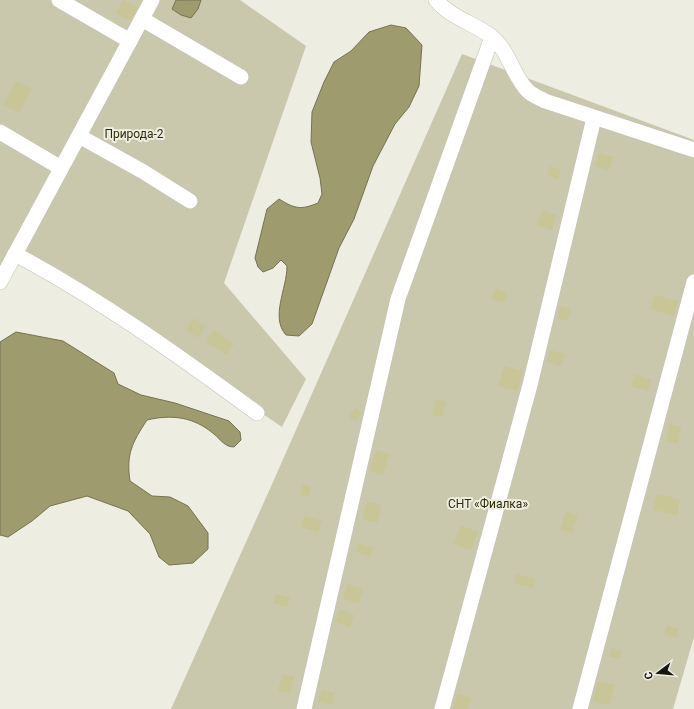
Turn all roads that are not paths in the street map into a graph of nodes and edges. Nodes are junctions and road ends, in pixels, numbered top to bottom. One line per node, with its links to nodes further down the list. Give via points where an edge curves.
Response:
1 (59, 0): 6 (street)
2 (152, 0): 4 (street)
3 (436, 0): 5 (street, via 443,8)
4 (142, 19): 6 (street); 7 (street)
5 (492, 37): 8 (street, via 506,53 515,74 528,92 545,101); 18 (street, via 398,299)
6 (130, 42): 10 (street)
7 (240, 77)
8 (594, 118): 11 (street); 19 (street, via 530,385)
9 (0, 132): 12 (street)
10 (79, 136): 12 (street); 13 (street)
11 (694, 150)
12 (61, 168): 14 (street)
13 (190, 201)
14 (15, 254): 15 (street); 17 (street, via 60,279 164,345)
15 (0, 282)
16 (694, 282): 20 (street)
17 (258, 413)
18 (304, 709)
19 (442, 709)
20 (580, 709)

